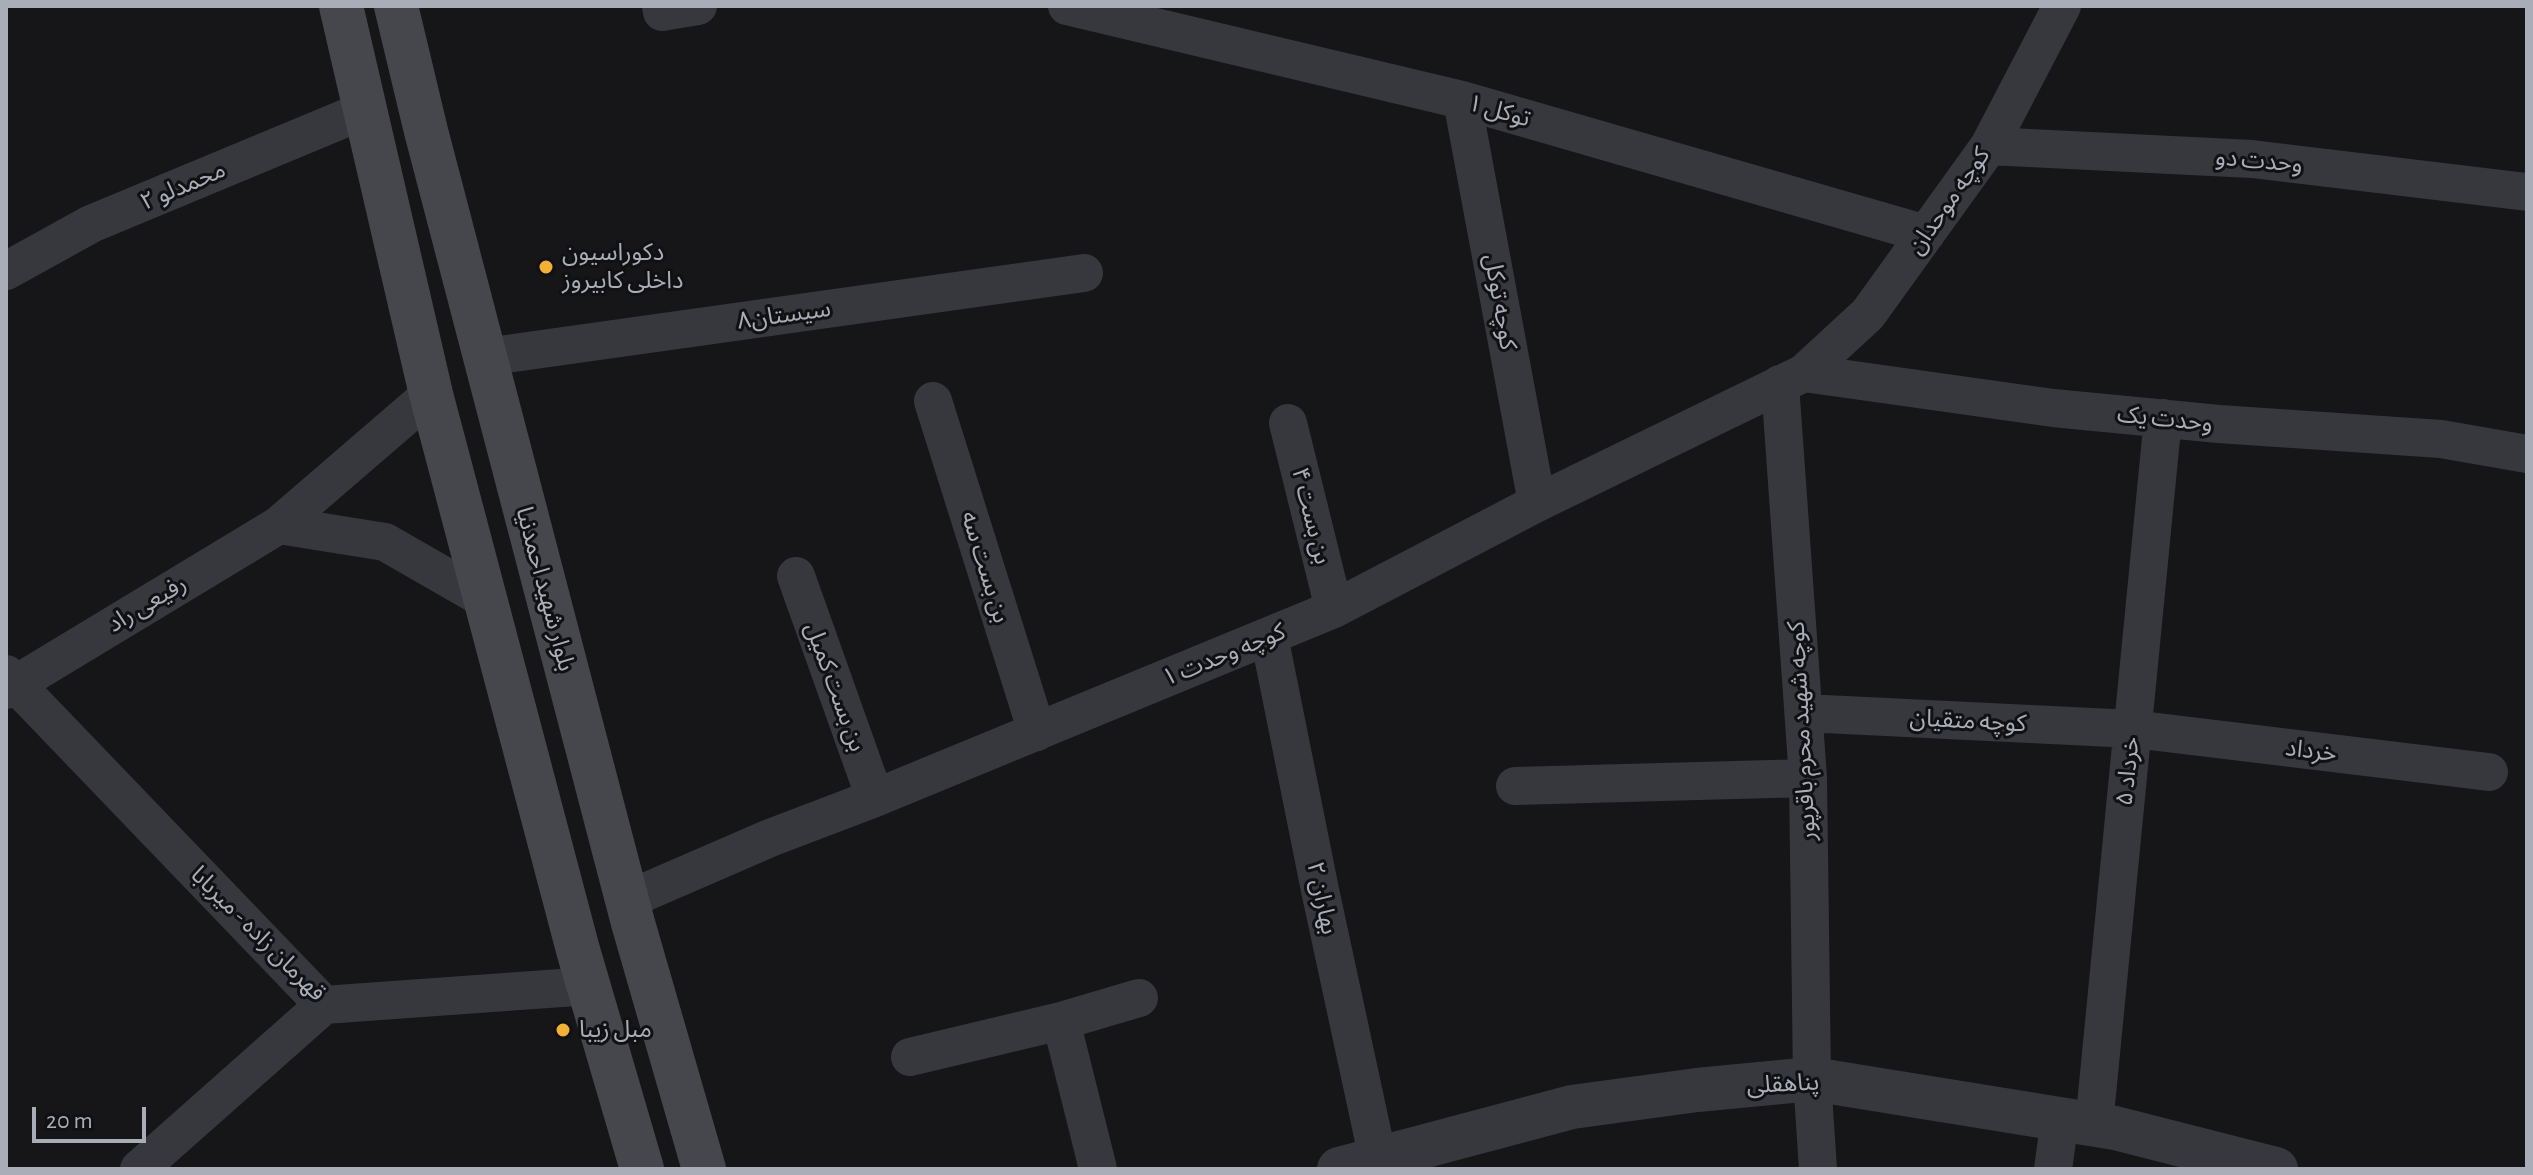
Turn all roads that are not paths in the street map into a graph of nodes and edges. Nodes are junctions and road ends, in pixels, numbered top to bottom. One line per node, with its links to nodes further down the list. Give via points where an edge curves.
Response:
1 (341, 6): 8 (main road)
2 (396, 6): 14 (main road, بلوار شهید احمدنیا)
3 (661, 6): 4 (street, via 662,12)
4 (698, 6)
5 (1067, 6): 7 (street, توکل ۱)
6 (2062, 6): 9 (street, کوچه موحدان)
7 (1462, 100): 11 (street, توکل ۱); 21 (street, کوچه توکل)
8 (365, 110): 12 (street, محمدلو ۲, via 91,224); 16 (main road)
9 (1989, 146): 10 (street, وحدت دو, via 2252,159); 11 (street, کوچه موحدان)
10 (2527, 192)
11 (1926, 234): 15 (street, کوچه موحدان, via 1868,314)
12 (6, 271)
13 (1084, 273): 14 (street, سیستان۸)
14 (485, 357): 35 (main road, بلوار شهید احمدنیا)
15 (1792, 378): 18 (street, وحدت یک); 21 (street, کوچه وحدت ۱); 28 (street, کوچه شهید محرم باقرپور)
16 (431, 394): 22 (street, رفیعی راد); 24 (main road)
17 (933, 401): 30 (street, بن بست سه)
18 (2163, 418): 20 (street, وحدت یک, via 2441,439); 29 (street, خرداد ۵)
19 (1288, 423): 25 (street, بن بست ۴)
20 (2527, 454)
21 (1537, 503): 25 (street, کوچه وحدت ۱)
22 (279, 525): 24 (street, via 385,542); 27 (street, رفیعی راد)
23 (796, 576): 34 (street, بن بست کمیل)
24 (486, 600): 36 (main road)
25 (1334, 609): 26 (street, کوچه وحدت ۱)
26 (1269, 636): 30 (street, کوچه وحدت ۱); 43 (street, بهاران ۲, via 1320,890)
27 (9, 682): 38 (street, قهرمان زاده - میربابا)
28 (1804, 713): 29 (street, کوچه متقیان); 32 (street, کوچه شهید محرم باقرپور)
29 (2133, 729): 31 (street, خرداد); 42 (street, خرداد ۵)
30 (1037, 732): 34 (street, کوچه وحدت ۱)
31 (2489, 772)
32 (1808, 778): 33 (street); 41 (street, کوچه شهید محرم باقرپور)
33 (1515, 786)
34 (875, 798): 35 (street, کوچه وحدت ۱)
35 (627, 900): 47 (main road, بلوار شهید احمدنیا)
36 (589, 986): 38 (street, قهرمان زاده - میربابا); 46 (main road)
37 (1139, 998): 39 (street)
38 (324, 1005): 45 (street)
39 (1061, 1021): 40 (street); 48 (street)
40 (910, 1057)
41 (1812, 1079): 42 (street, پناهقلی); 43 (street, پناهقلی, via 1572,1107); 49 (street, کوچه شهید محرم باقرپور)
42 (2077, 1122): 44 (street, پناهقلی); 50 (street, خرداد ۵)
43 (1359, 1164)
44 (2266, 1168)
45 (139, 1169)
46 (642, 1169)
47 (704, 1169)
48 (1098, 1169)
49 (1818, 1169)
50 (2053, 1169)

